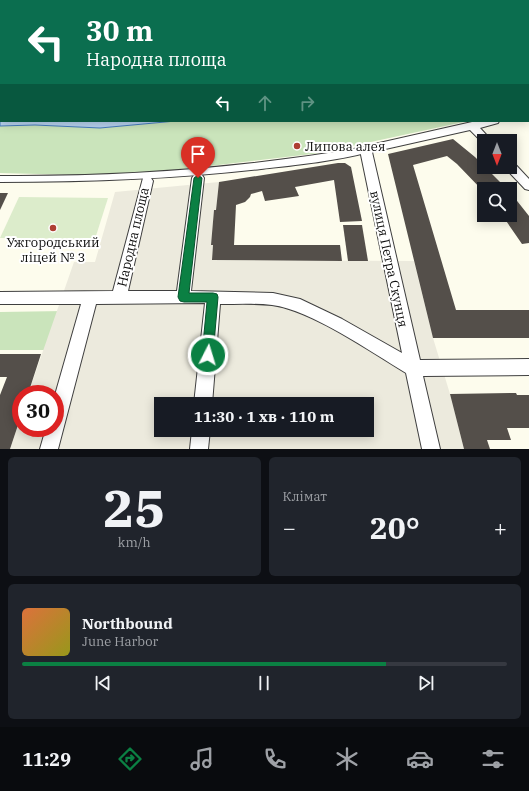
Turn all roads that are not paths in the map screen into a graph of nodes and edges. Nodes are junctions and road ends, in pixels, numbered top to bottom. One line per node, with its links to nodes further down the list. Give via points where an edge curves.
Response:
1 (488, 122): 2 (street)
2 (472, 125): 3 (street); 4 (street)
3 (480, 134)
4 (366, 150): 6 (street); 16 (street, вулиця Петра Скунця)
5 (517, 173): 9 (street)
6 (198, 176): 8 (street); 10 (street)
7 (0, 179): 8 (street)
8 (148, 179): 14 (street, Народна площа)
9 (529, 186)
10 (184, 297): 11 (street, Народна площа); 14 (street, Народна площа)
11 (213, 297): 16 (street, Народна площа, via 273,299 300,306 337,324); 18 (street)
12 (0, 298): 13 (street, Народна площа)
13 (90, 298): 14 (street, Народна площа); 17 (street)
14 (119, 298)
15 (529, 367): 16 (street)
16 (413, 368): 23 (street)
17 (64, 394)
18 (205, 397)
19 (52, 437): 21 (street)
20 (200, 437): 22 (street)
21 (49, 449)
22 (199, 449)
23 (431, 449)

